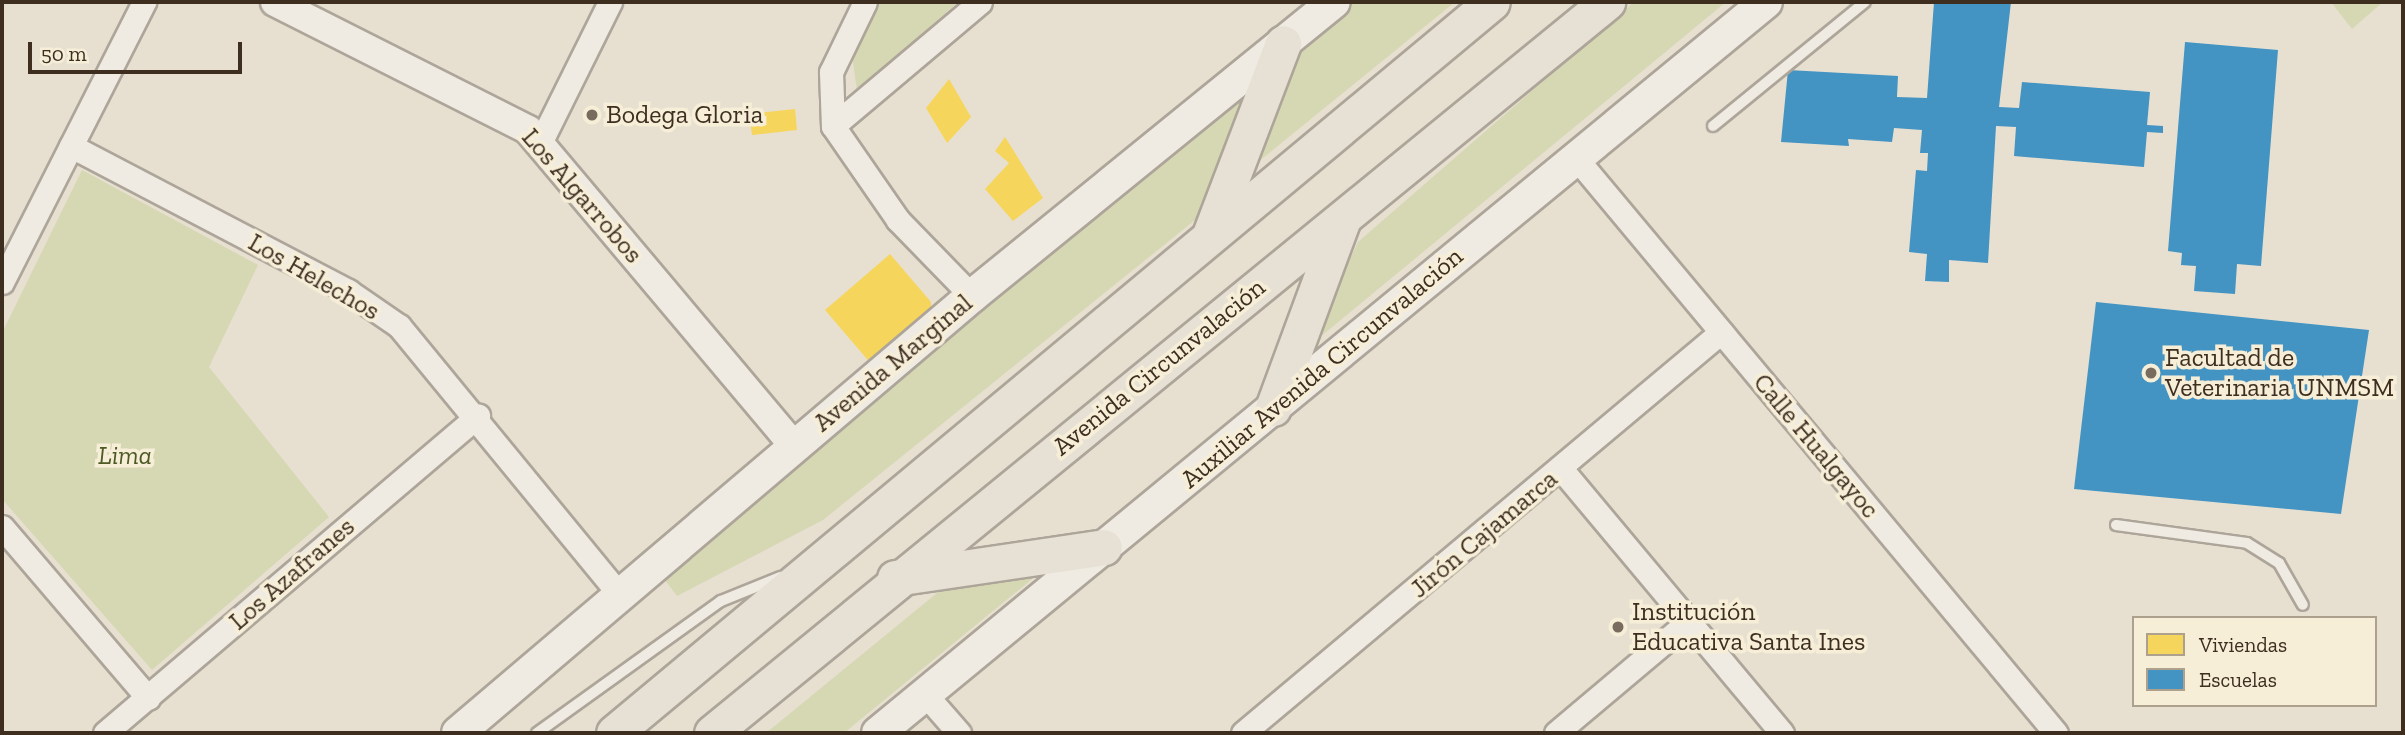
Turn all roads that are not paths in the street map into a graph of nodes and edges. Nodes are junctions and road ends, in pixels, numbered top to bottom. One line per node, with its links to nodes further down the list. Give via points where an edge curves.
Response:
1 (144, 2): 15 (street)
2 (275, 2): 14 (street, Los Algarrobos, via 503,112)
3 (610, 2): 14 (street)
4 (865, 2): 12 (street, via 831,72)
5 (980, 2): 12 (street)
6 (1334, 2): 11 (main road, Avenida Marginal)
7 (1492, 2): 18 (main road)
8 (1607, 2): 17 (main road, Avenida Circunvalación)
9 (1766, 2): 16 (main road, Auxiliar Avenida Circunvalación)
10 (1865, 2): 13 (lane)
11 (1283, 43): 18 (main road); 20 (main road, Avenida Marginal)
12 (833, 126): 20 (street, via 898,220)
13 (1713, 126)
14 (540, 143): 24 (street, Los Algarrobos)
15 (71, 146): 19 (street); 23 (street, Los Helechos, via 348,291 399,326)
16 (1576, 158): 21 (street, Calle Hualgayoc); 22 (main road, Auxiliar Avenida Circunvalación)
17 (1342, 221): 22 (main road); 30 (main road, Avenida Circunvalación)
18 (1209, 235): 29 (main road)
19 (2, 282)
20 (972, 296): 24 (main road, Avenida Marginal)
21 (1721, 332): 25 (street, Jirón Cajamarca); 48 (street, Calle Hualgayoc)
22 (1273, 408): 28 (main road, Auxiliar Avenida Circunvalación)
23 (478, 415): 31 (street, Los Helechos); 36 (street, Los Azafranes)
24 (794, 446): 31 (main road, Avenida Marginal)
25 (1562, 470): 33 (street); 45 (street, Jirón Cajamarca)
26 (2116, 525): 32 (lane, via 2246,543 2279,563)
27 (2, 527): 36 (street)
28 (1104, 547): 30 (main road); 35 (main road, Auxiliar Avenida Circunvalación)
29 (811, 565): 39 (lane, via 721,601); 40 (main road)
30 (895, 578): 34 (main road, Avenida Circunvalación)
31 (618, 593): 38 (main road, Avenida Marginal)
32 (2303, 605)
33 (1688, 622): 46 (street); 47 (street)
34 (773, 680): 41 (main road, Avenida Circunvalación); 42 (main road)
35 (925, 694): 43 (main road, Auxiliar Avenida Circunvalación); 44 (street)
36 (148, 698): 37 (street, Los Azafranes)
37 (105, 733)
38 (458, 733)
39 (537, 733)
40 (614, 733)
41 (712, 733)
42 (743, 733)
43 (878, 733)
44 (959, 733)
45 (1243, 733)
46 (1556, 733)
47 (1782, 733)
48 (2056, 733)

